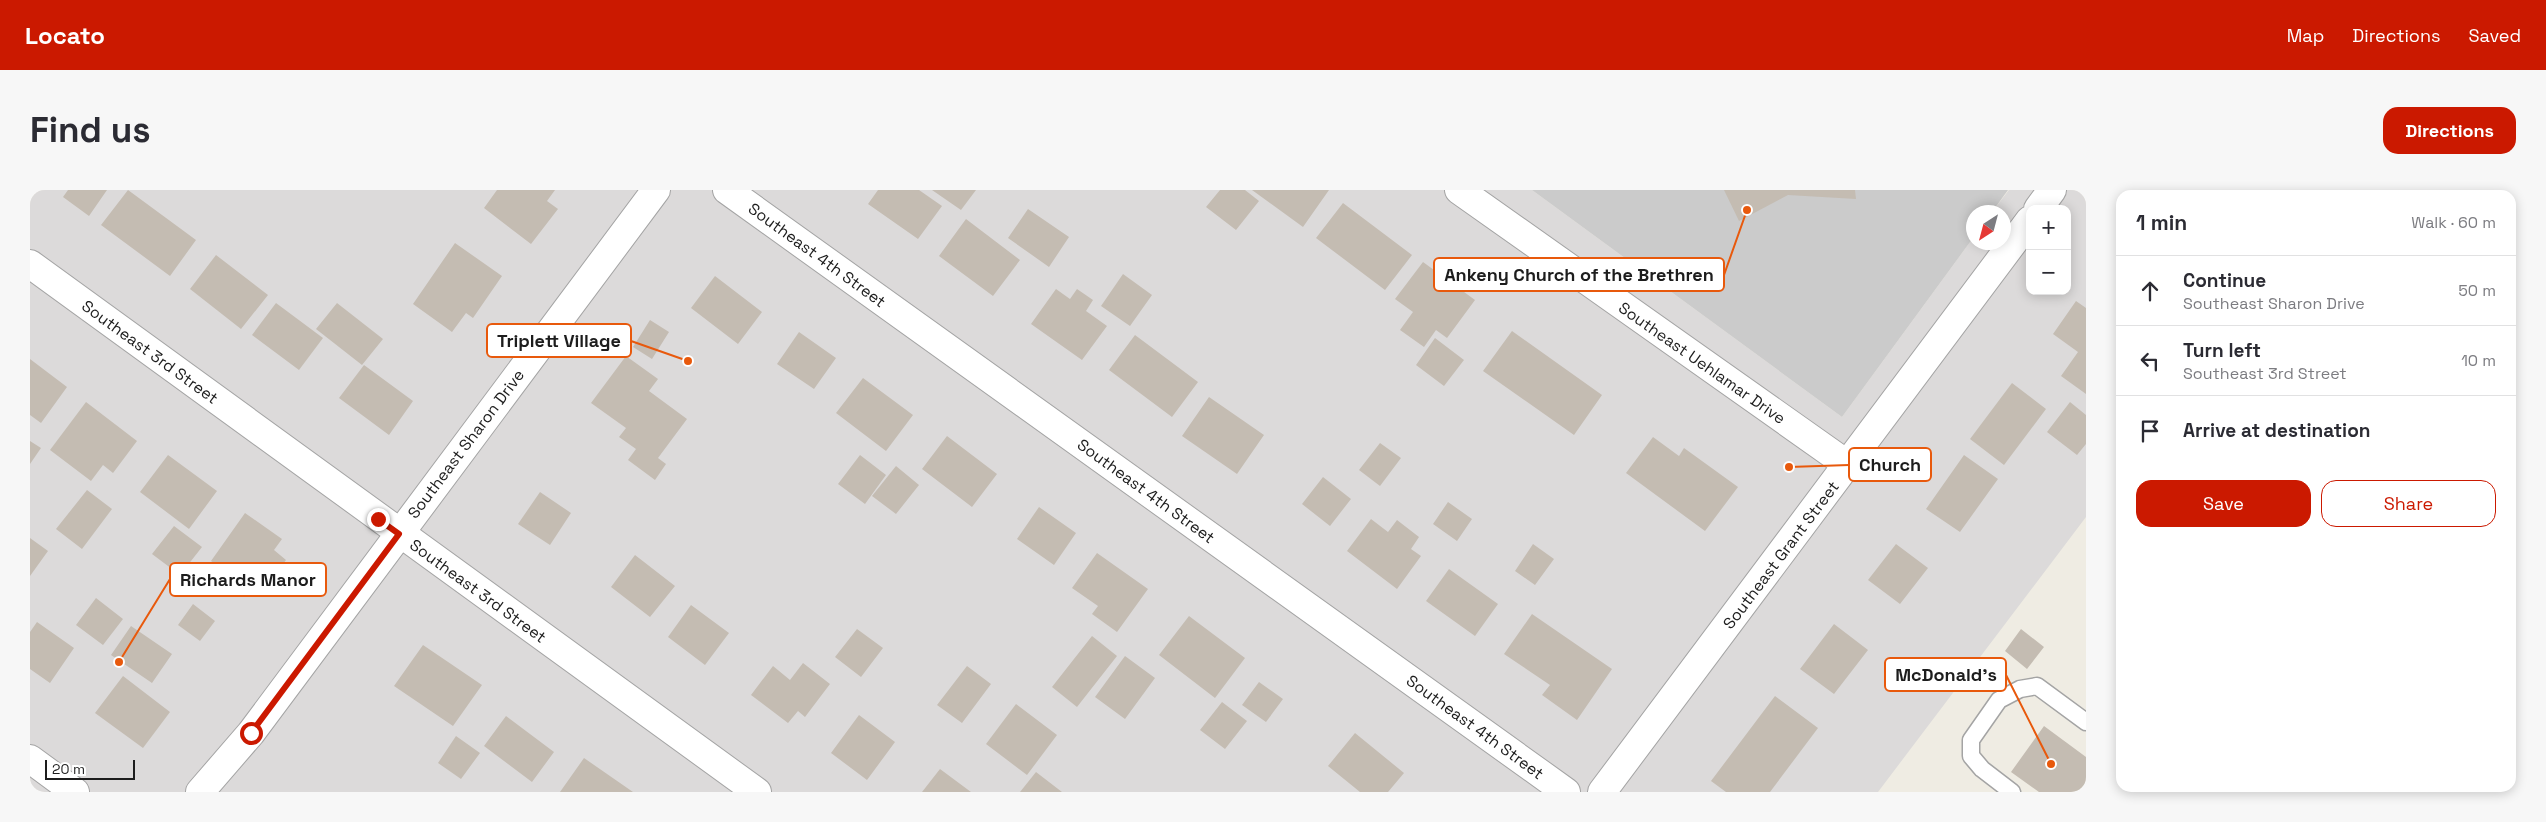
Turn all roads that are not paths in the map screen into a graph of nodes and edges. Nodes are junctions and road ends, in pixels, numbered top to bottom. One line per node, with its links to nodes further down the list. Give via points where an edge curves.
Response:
1 (656, 190): 9 (street, Southeast Sharon Drive)
2 (727, 190): 15 (street, Southeast 4th Street)
3 (1459, 190): 8 (street, Southeast Uehlamar Drive)
4 (2052, 190): 5 (street)
5 (2041, 205)
6 (2026, 225): 8 (street, Southeast Grant Street)
7 (30, 264): 9 (street, Southeast 3rd Street)
8 (1848, 465): 16 (street, Southeast Grant Street)
9 (399, 534): 13 (street, Southeast Sharon Drive, via 251,733); 14 (street, Southeast 3rd Street)
10 (2086, 722): 17 (lane, via 2037,686 2020,689 1999,700 1971,740 1971,756 1982,769)
11 (30, 759): 12 (street)
12 (75, 792)
13 (200, 792)
14 (757, 792)
15 (1566, 792)
16 (1602, 792)
17 (2012, 792)

